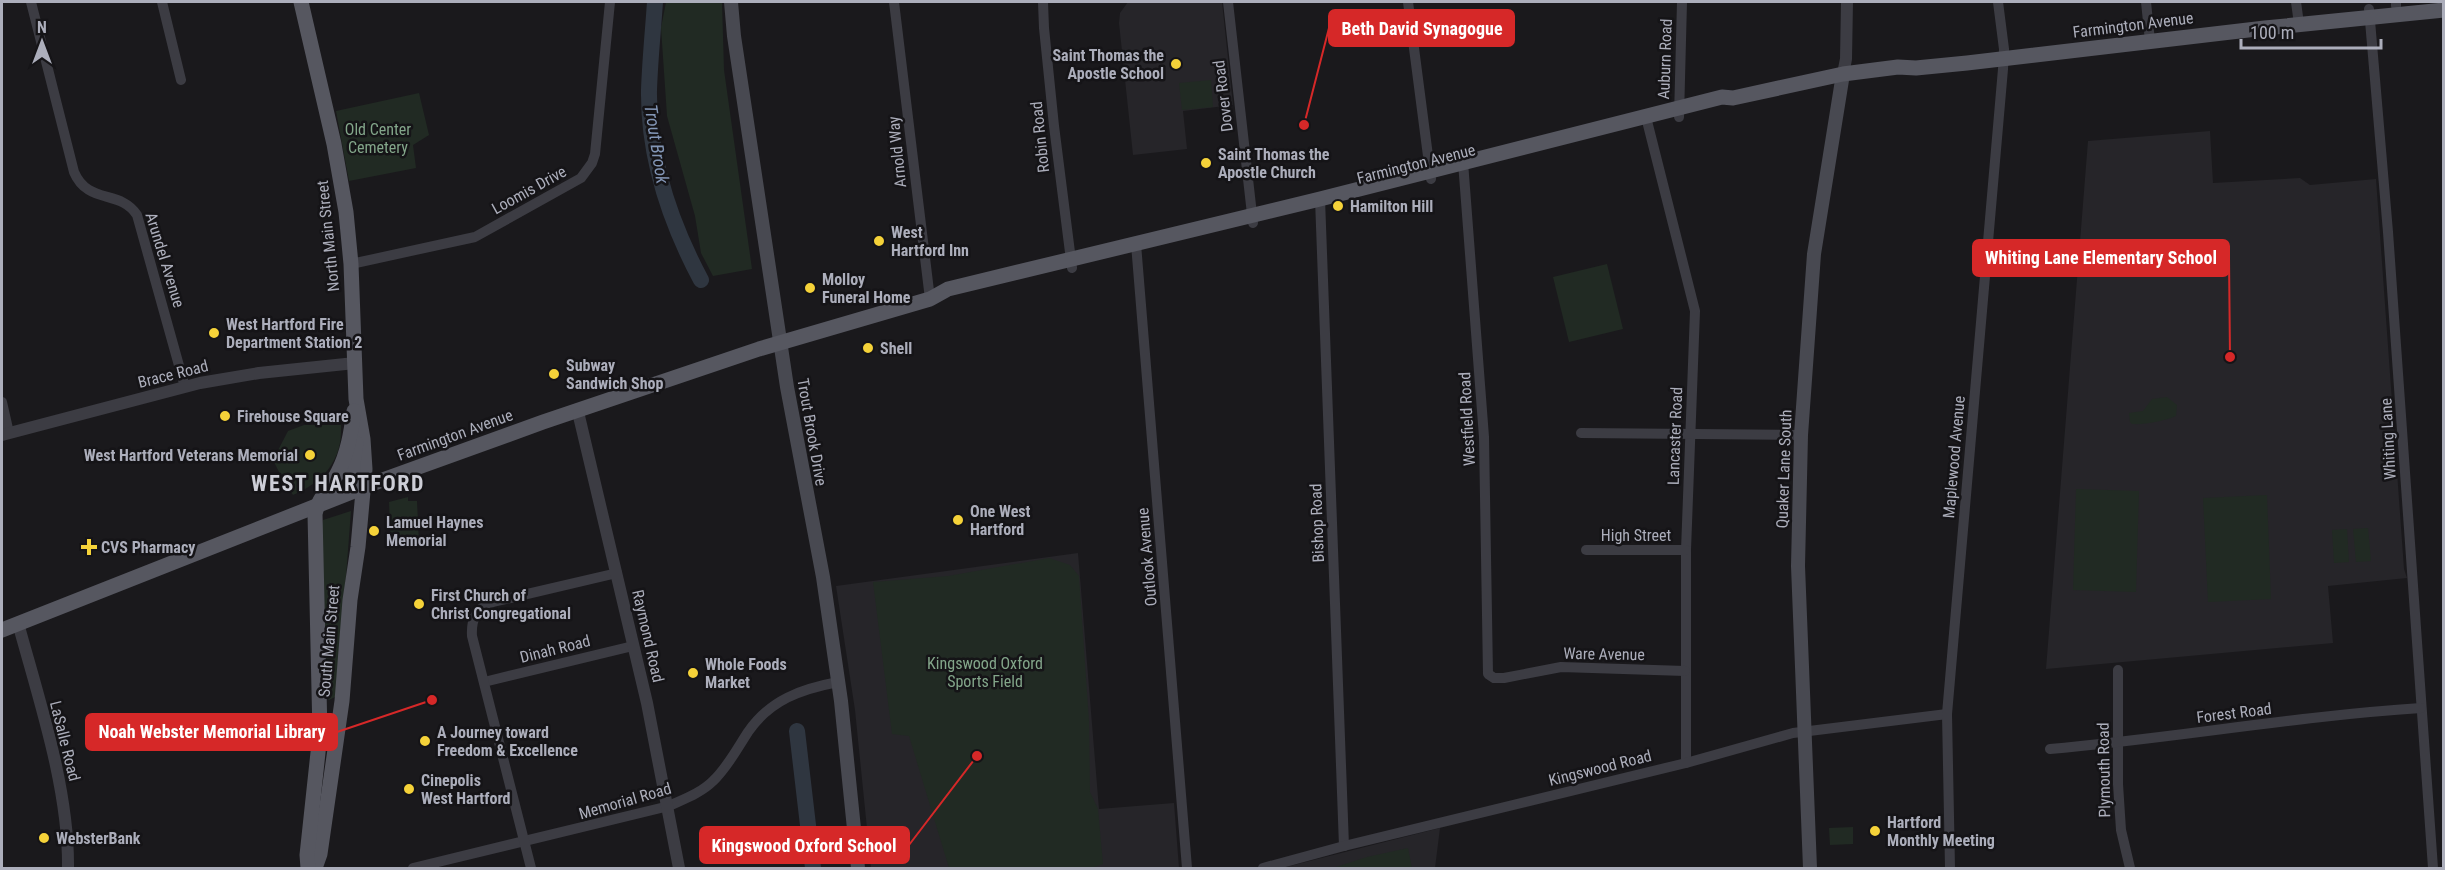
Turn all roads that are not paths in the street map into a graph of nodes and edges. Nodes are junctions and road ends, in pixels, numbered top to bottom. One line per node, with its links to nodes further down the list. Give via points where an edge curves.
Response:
1 (31, 2): 35 (street, Arundel Avenue, via 74,172 91,192 121,200 137,215)
2 (162, 2): 22 (street)
3 (301, 2): 30 (main road, North Main Street, via 336,154)
4 (610, 2): 30 (street, Loomis Drive, via 596,154 581,178 475,237)
5 (731, 2): 33 (main road, Trout Brook Drive)
6 (894, 2): 32 (street, Arnold Way)
7 (1043, 2): 31 (street, Robin Road)
8 (1228, 2): 28 (street, Dover Road)
9 (1408, 2): 26 (street)
10 (1682, 2): 23 (street, Auburn Road)
11 (1847, 2): 21 (street)
12 (1998, 2): 20 (street, Maplewood Avenue)
13 (2146, 2): 19 (street)
14 (2442, 2): 15 (main road, Farmington Avenue)
15 (2396, 4): 17 (main road, Farmington Avenue)
16 (2444, 10): 17 (main road, Farmington Avenue)
17 (2370, 13): 18 (main road, Farmington Avenue); 56 (street, Whiting Lane)
18 (2298, 14): 19 (main road, Farmington Avenue)
19 (2150, 37): 20 (main road, Farmington Avenue)
20 (2004, 54): 21 (main road, Farmington Avenue, via 1916,68); 57 (street, Maplewood Avenue)
21 (1843, 74): 23 (main road, Farmington Avenue, via 1733,98 1722,97); 42 (main road, Quaker Lane South, via 1815,254)
22 (181, 80)
23 (1679, 112): 24 (main road, Farmington Avenue)
24 (1646, 121): 25 (main road, Farmington Avenue); 41 (street, Lancaster Road, via 1695,311)
25 (1464, 166): 26 (main road, Farmington Avenue); 53 (street, Westfield Road, via 1484,437)
26 (1430, 174): 27 (main road, Farmington Avenue)
27 (1321, 202): 28 (main road, Farmington Avenue); 64 (street, Bishop Road)
28 (1253, 219): 29 (main road, Farmington Avenue)
29 (1137, 248): 31 (main road, Farmington Avenue); 72 (street, Outlook Avenue)
30 (351, 264): 34 (main road, North Main Street)
31 (1071, 264): 32 (main road, Farmington Avenue, via 948,290)
32 (930, 300): 33 (main road, Farmington Avenue)
33 (781, 342): 38 (main road, Farmington Avenue); 55 (main road, Trout Brook Drive)
34 (355, 363): 35 (street, Brace Road, via 260,373); 36 (main road, North Main Street)
35 (185, 387): 40 (street, Brace Road)
36 (356, 399): 43 (main road, North Main Street); 44 (main road, North Main Street, via 340,469)
37 (2, 402): 40 (street)
38 (578, 412): 43 (main road, Farmington Avenue); 47 (street, Raymond Road)
39 (1581, 433): 41 (street)
40 (5, 434)
41 (1690, 435): 42 (street); 46 (street, Lancaster Road)
42 (1801, 435): 58 (main road, Quaker Lane South, via 1798,566)
43 (365, 486): 44 (main road, Farmington Avenue); 67 (main road, South Main Street, via 342,701)
44 (317, 505): 48 (main road, Farmington Avenue); 66 (main road, South Main Street, via 320,734 306,855)
45 (1586, 550): 46 (street, High Street)
46 (1686, 550): 52 (street, Lancaster Road)
47 (617, 573): 50 (street, Raymond Road); 54 (street, via 493,602 479,609 471,629)
48 (18, 623): 49 (main road, Farmington Avenue); 65 (street, LaSalle Road, via 61,792)
49 (2, 630)
50 (633, 646): 54 (street, Dinah Road); 62 (street, Raymond Road)
51 (2118, 670): 59 (street, Plymouth Road)
52 (1685, 671): 53 (street, Ware Avenue, via 1561,667 1504,678); 61 (street, Lancaster Road)
53 (1488, 674)
54 (484, 682): 63 (street)
55 (838, 682): 62 (street, Memorial Road, via 801,690 777,703 750,729 713,782); 71 (main road, Trout Brook Drive)
56 (2421, 708): 59 (street, Forest Road, via 2360,712); 77 (street, Whiting Lane)
57 (1947, 714): 58 (street, Kingswood Road); 75 (street, Maplewood Avenue)
58 (1804, 731): 61 (street, Kingswood Road); 74 (main road, Quaker Lane South)
59 (2118, 743): 60 (street, Forest Road); 76 (street, Plymouth Road, via 2121,830)
60 (2050, 749)
61 (1686, 763): 64 (street, Kingswood Road)
62 (669, 806): 63 (street, Memorial Road); 70 (street, Raymond Road)
63 (525, 843): 68 (street, Memorial Road); 69 (street)
64 (1344, 846): 73 (street, Kingswood Road)
65 (68, 868)
66 (308, 868)
67 (315, 868)
68 (413, 868)
69 (531, 868)
70 (680, 868)
71 (858, 868)
72 (1187, 868)
73 (1263, 868)
74 (1810, 868)
75 (1950, 868)
76 (2130, 868)
77 (2433, 868)

